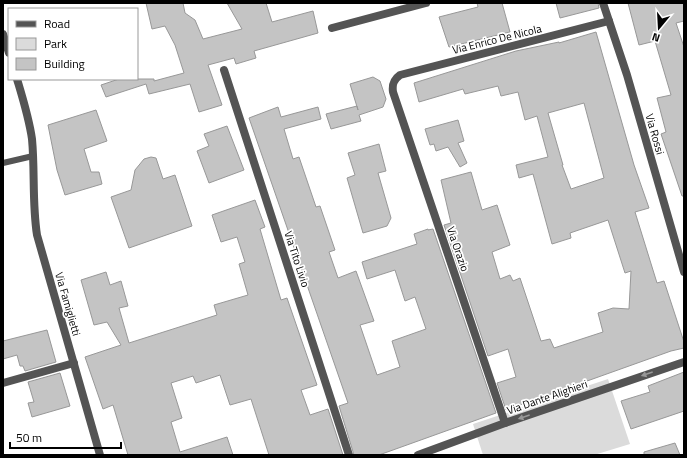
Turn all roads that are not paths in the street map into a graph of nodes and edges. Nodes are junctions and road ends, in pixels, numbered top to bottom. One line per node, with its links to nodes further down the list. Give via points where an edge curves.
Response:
1 (426, 3): 4 (street)
2 (603, 3): 3 (street, Via Rossi)
3 (609, 21): 9 (street, Via Enrico De Nicola, via 400,75); 12 (street, Via Rossi)
4 (332, 28)
5 (3, 34): 6 (street)
6 (8, 51)
7 (224, 70): 18 (street, Via Tito Livio)
8 (17, 80): 10 (street, Via Famiglietti, via 28,116)
9 (394, 82): 16 (street, Via Orazio, via 393,92)
10 (33, 156): 11 (lane); 14 (street, Via Famiglietti, via 37,235)
11 (3, 163)
12 (684, 272)
13 (684, 362): 16 (street, Via Dante Alighieri, one-way to 16)
14 (74, 363): 15 (street); 17 (street, Via Famiglietti)
15 (3, 383)
16 (504, 423): 19 (street, Via Dante Alighieri)
17 (100, 455)
18 (349, 455)
19 (418, 455)

